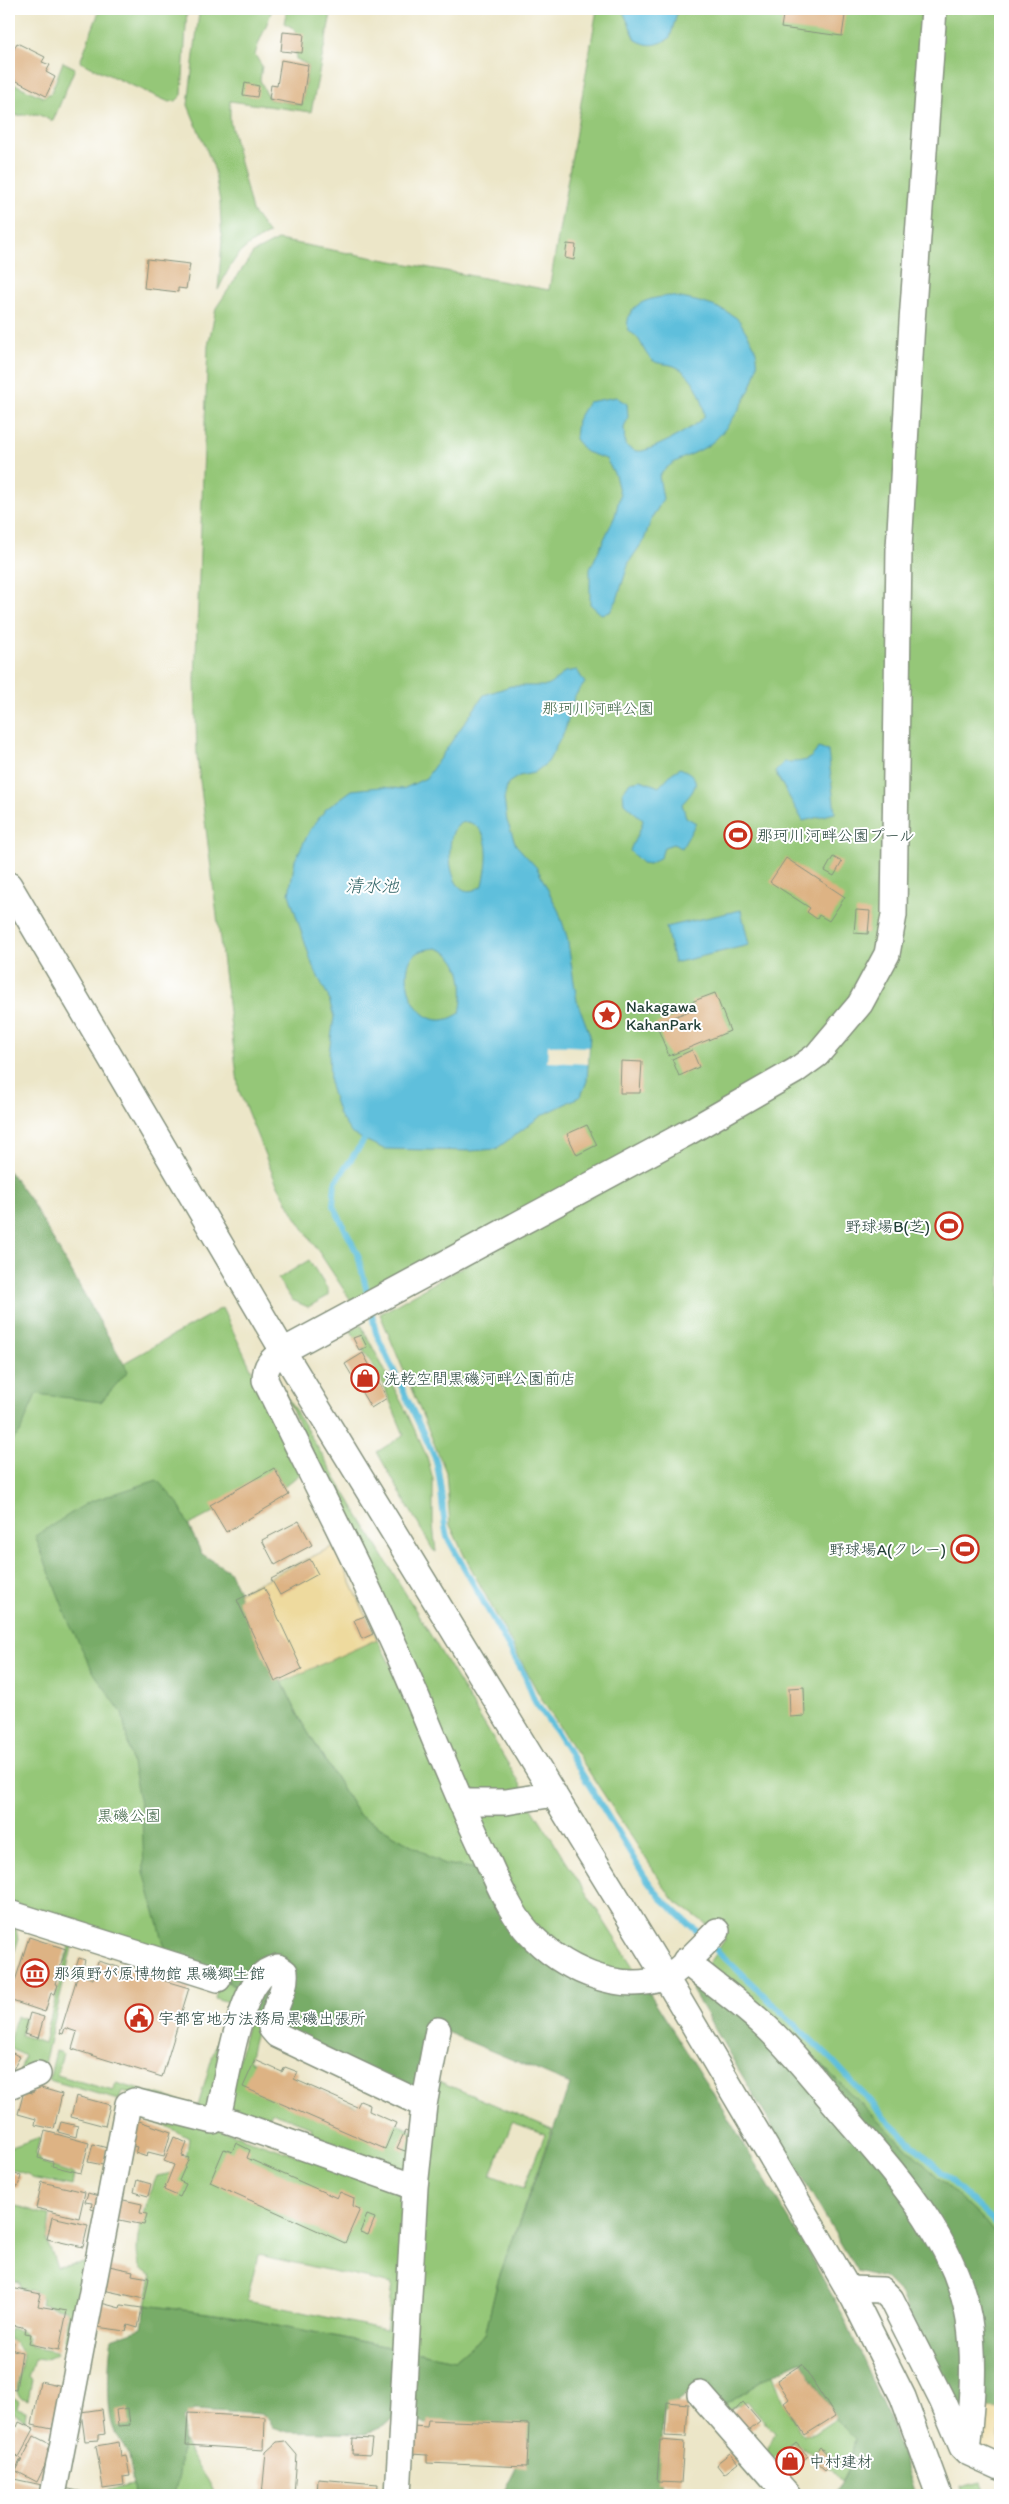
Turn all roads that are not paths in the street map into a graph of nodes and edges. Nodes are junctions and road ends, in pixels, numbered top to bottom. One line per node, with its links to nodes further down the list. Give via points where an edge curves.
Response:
1 (934, 9): 3 (street, via 899,548 894,915 887,954 875,980 860,1004 817,1055 795,1071 678,1138)
2 (9, 885): 3 (street)
3 (283, 1351): 4 (street); 5 (street, via 265,1368 265,1380 397,1651)
4 (554, 1794): 5 (street, via 506,1802); 9 (street)
5 (461, 1802): 9 (street, via 500,1887 528,1932 560,1958 585,1972 612,1981 640,1983)
6 (9, 1913): 10 (street)
7 (717, 1931): 8 (street)
8 (689, 1958): 9 (street); 19 (street, via 792,2053 927,2218 957,2276 969,2319 974,2358)
9 (666, 1978): 17 (street)
10 (218, 1979)
11 (438, 2030): 14 (street)
12 (38, 2074): 13 (street)
13 (9, 2086)
14 (424, 2106): 15 (street, via 277,2035 271,2028 272,2017 286,1981 285,1972 278,1967 268,1969 256,1981 244,2005); 16 (street)
15 (218, 2117): 16 (street); 21 (street, via 213,2121 134,2101 128,2104)
16 (415, 2187): 22 (street)
17 (848, 2289): 19 (street, via 882,2290 891,2299); 24 (street, via 903,2397)
18 (700, 2394): 23 (street)
19 (967, 2452): 20 (street)
20 (1000, 2467)
21 (53, 2495)
22 (398, 2495)
23 (788, 2495)
24 (939, 2495)

